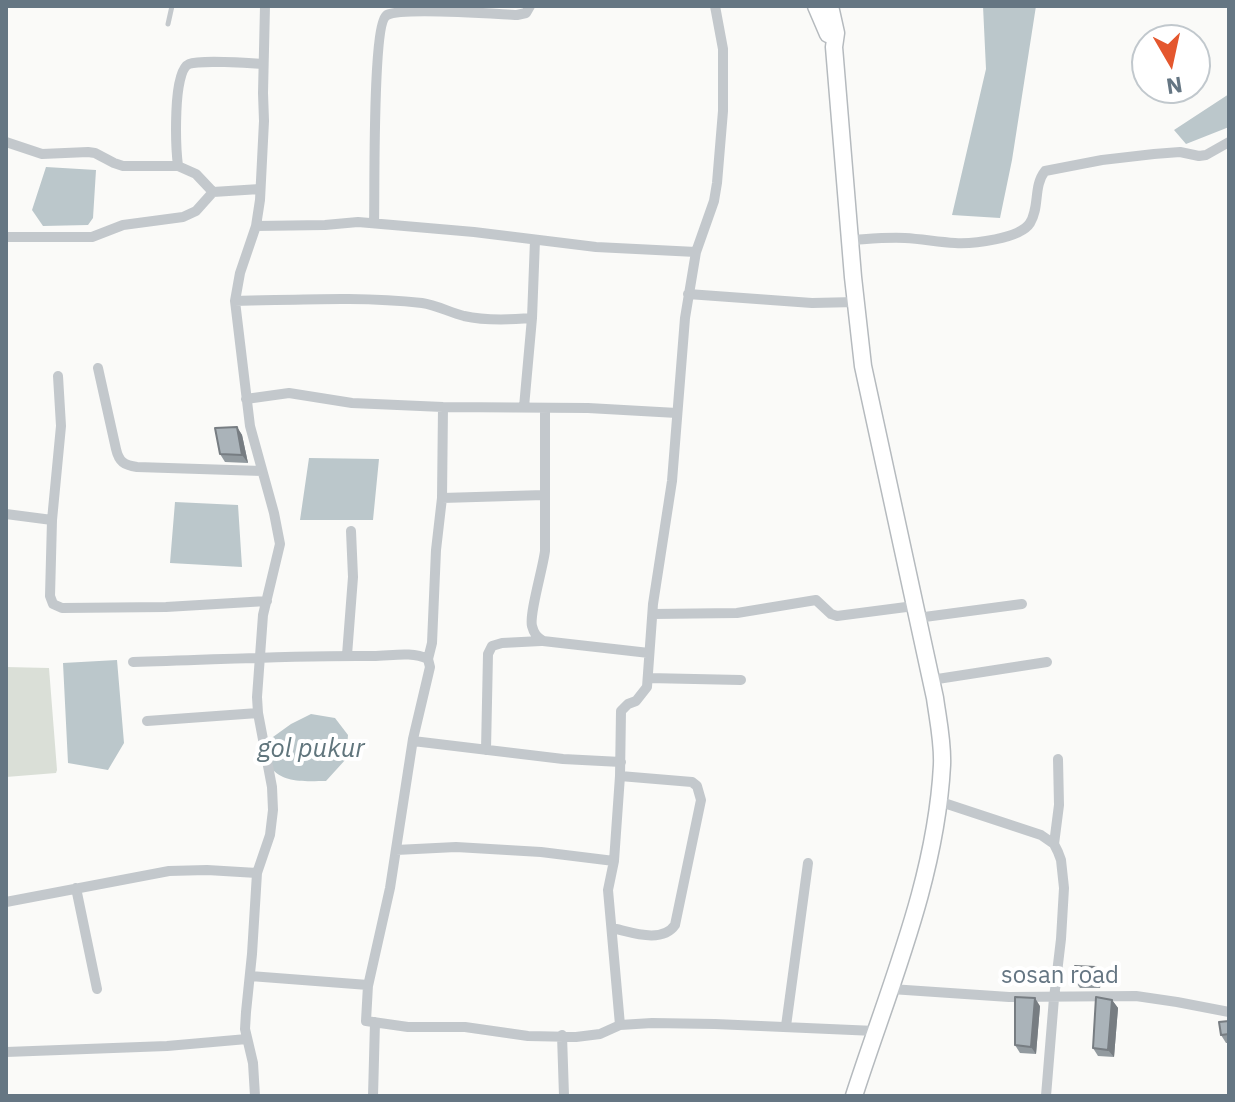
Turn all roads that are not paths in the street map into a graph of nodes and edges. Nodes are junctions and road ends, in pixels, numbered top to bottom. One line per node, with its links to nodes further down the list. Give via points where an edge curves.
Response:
1 (172, 6): 8 (lane)
2 (265, 6): 10 (street)
3 (530, 6): 7 (street, via 517,15)
4 (715, 6): 21 (street, via 723,49 720,166)
5 (816, 6): 9 (main road)
6 (830, 6): 9 (main road)
7 (386, 11): 16 (street, via 377,54)
8 (168, 24)
9 (834, 47): 20 (main road)
10 (263, 64): 13 (street, via 200,62 184,67 177,99); 14 (street)
11 (6, 142): 13 (street, via 42,154 88,152 123,166)
12 (1229, 142): 20 (street, via 1206,155 1154,154 1045,171 1029,226 1018,233 971,243)
13 (178, 166): 15 (street, via 196,174)
14 (260, 189): 15 (street); 17 (street)
15 (213, 192): 18 (street, via 183,217 123,225 92,237)
16 (374, 223): 17 (street); 19 (street)
17 (256, 226): 23 (street)
18 (6, 237)
19 (535, 240): 21 (street); 25 (street)
20 (850, 240): 24 (main road)
21 (696, 252): 22 (street)
22 (688, 294): 24 (street); 32 (street)
23 (235, 301): 25 (street, via 387,300 432,305 479,319); 28 (street)
24 (856, 302): 41 (main road, via 863,366)
25 (532, 318): 30 (street)
26 (98, 368): 33 (street, via 124,464)
27 (58, 376): 37 (street, via 61,426)
28 (246, 399): 29 (street, via 289,393 342,402); 33 (street)
29 (443, 407): 30 (street); 35 (street)
30 (524, 407): 31 (street)
31 (545, 408): 32 (street); 34 (street)
32 (677, 413): 42 (street)
33 (262, 471): 39 (street, via 280,544)
34 (544, 495): 35 (street); 43 (street, via 543,567 531,619)
35 (442, 498): 47 (street)
36 (6, 514): 37 (street)
37 (52, 520): 39 (street, via 50,596 62,608)
38 (351, 531): 45 (street)
39 (267, 601): 46 (street)
40 (1022, 604): 41 (street)
41 (916, 612): 42 (street, via 837,616 816,600 737,613); 52 (main road)
42 (653, 614): 44 (street)
43 (543, 641): 44 (street); 56 (street, via 492,646)
44 (649, 653): 50 (street)
45 (347, 655): 46 (street); 47 (street)
46 (261, 658): 48 (street); 53 (street)
47 (428, 659): 55 (street)
48 (133, 662)
49 (1047, 662): 52 (street)
50 (648, 678): 51 (street); 58 (street, via 642,695 621,711)
51 (741, 680)
52 (931, 680): 60 (main road, via 942,763)
53 (258, 713): 54 (street); 65 (street, via 273,810)
54 (147, 721)
55 (413, 741): 56 (street); 62 (street)
56 (486, 750): 58 (street)
57 (1058, 759): 61 (street)
58 (621, 762): 59 (street)
59 (620, 776): 63 (street); 68 (street, via 692,782 701,800 671,931 655,936)
60 (938, 801): 61 (street, via 1032,830); 72 (main road, via 928,869)
61 (1054, 844): 73 (street, via 1061,860 1064,901)
62 (396, 850): 63 (street, via 456,847); 70 (street)
63 (614, 861): 68 (street, via 608,890)
64 (808, 863): 77 (street)
65 (257, 873): 66 (street, via 169,871); 69 (street)
66 (76, 888): 67 (street); 71 (street)
67 (6, 902)
68 (612, 928): 76 (street)
69 (250, 976): 70 (street); 80 (street)
70 (368, 986): 75 (street, via 366,1021)
71 (97, 989)
72 (891, 989): 73 (street, sosan road); 78 (main road)
73 (1054, 998): 74 (street, sosan road, via 1136,996); 86 (street)
74 (1229, 1012)
75 (375, 1022): 79 (street); 83 (street)
76 (620, 1025): 77 (street); 79 (street, via 587,1037)
77 (786, 1026): 78 (street)
78 (875, 1031): 85 (main road)
79 (562, 1035): 84 (street)
80 (247, 1039): 81 (street); 82 (street)
81 (6, 1052)
82 (255, 1096)
83 (373, 1096)
84 (564, 1096)
85 (854, 1096)
86 (1046, 1096)

